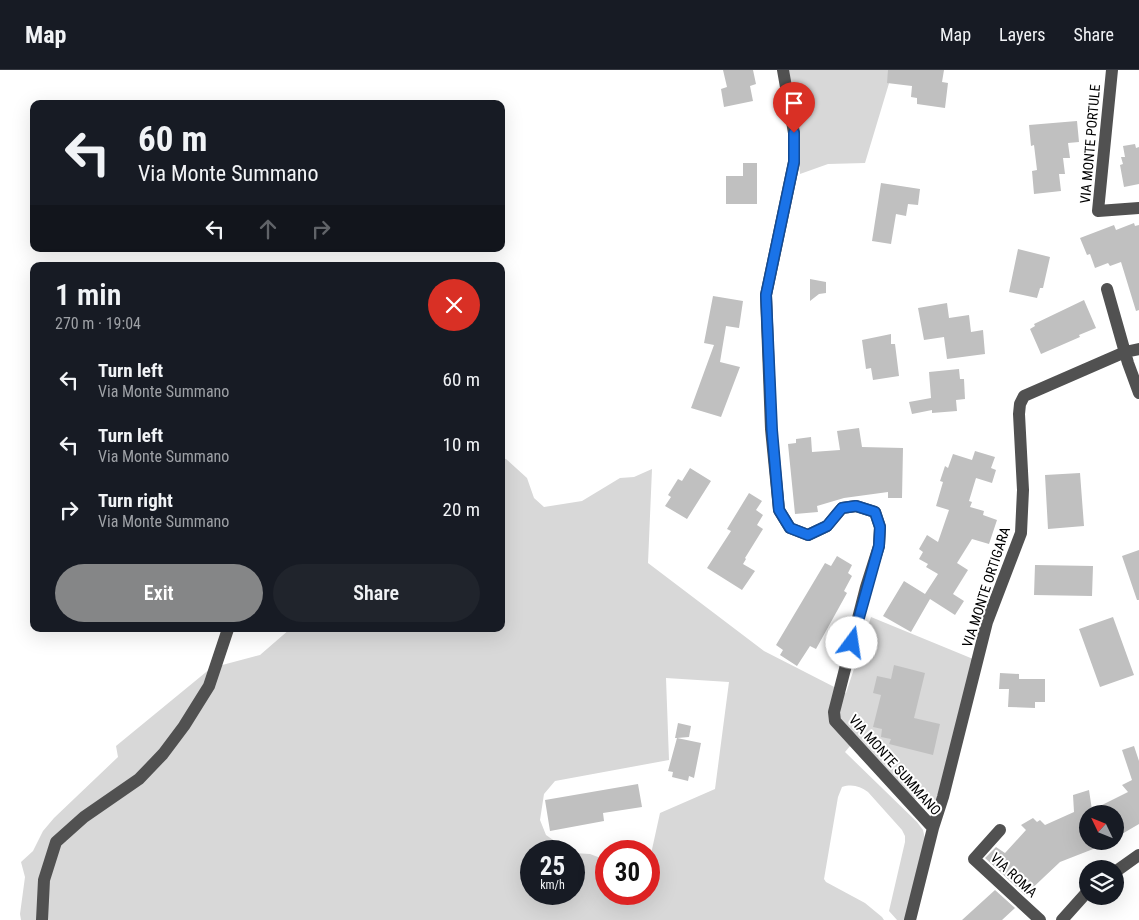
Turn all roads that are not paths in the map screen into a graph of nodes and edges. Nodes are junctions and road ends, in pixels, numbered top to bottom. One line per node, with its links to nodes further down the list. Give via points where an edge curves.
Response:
1 (784, 70): 9 (street, VIA MONTE SUMMANO, via 794,133 794,162 766,295 779,510 790,528 808,535 827,526 842,508 856,506 875,512 880,527 879,546 834,712 835,721)
2 (1112, 70): 3 (street, VIA MONTE PORTULE, via 1098,211)
3 (1139, 208)
4 (1107, 289): 6 (street)
5 (1139, 349): 6 (street, VIA MONTE ORTIGARA)
6 (1125, 352): 7 (street); 9 (street, VIA MONTE ORTIGARA, via 1024,396 1020,404 1021,533 987,622)
7 (1139, 393)
8 (227, 632): 14 (street, via 208,686 163,754 139,779 56,842 44,880)
9 (933, 828): 15 (street, VIA MONTE ORTIGARA)
10 (1000, 830): 16 (street, VIA ROMA, via 974,858)
11 (1139, 855): 12 (street)
12 (1124, 866)
13 (1079, 901): 17 (street)
14 (42, 920)
15 (910, 920)
16 (1040, 920)
17 (1062, 920)

